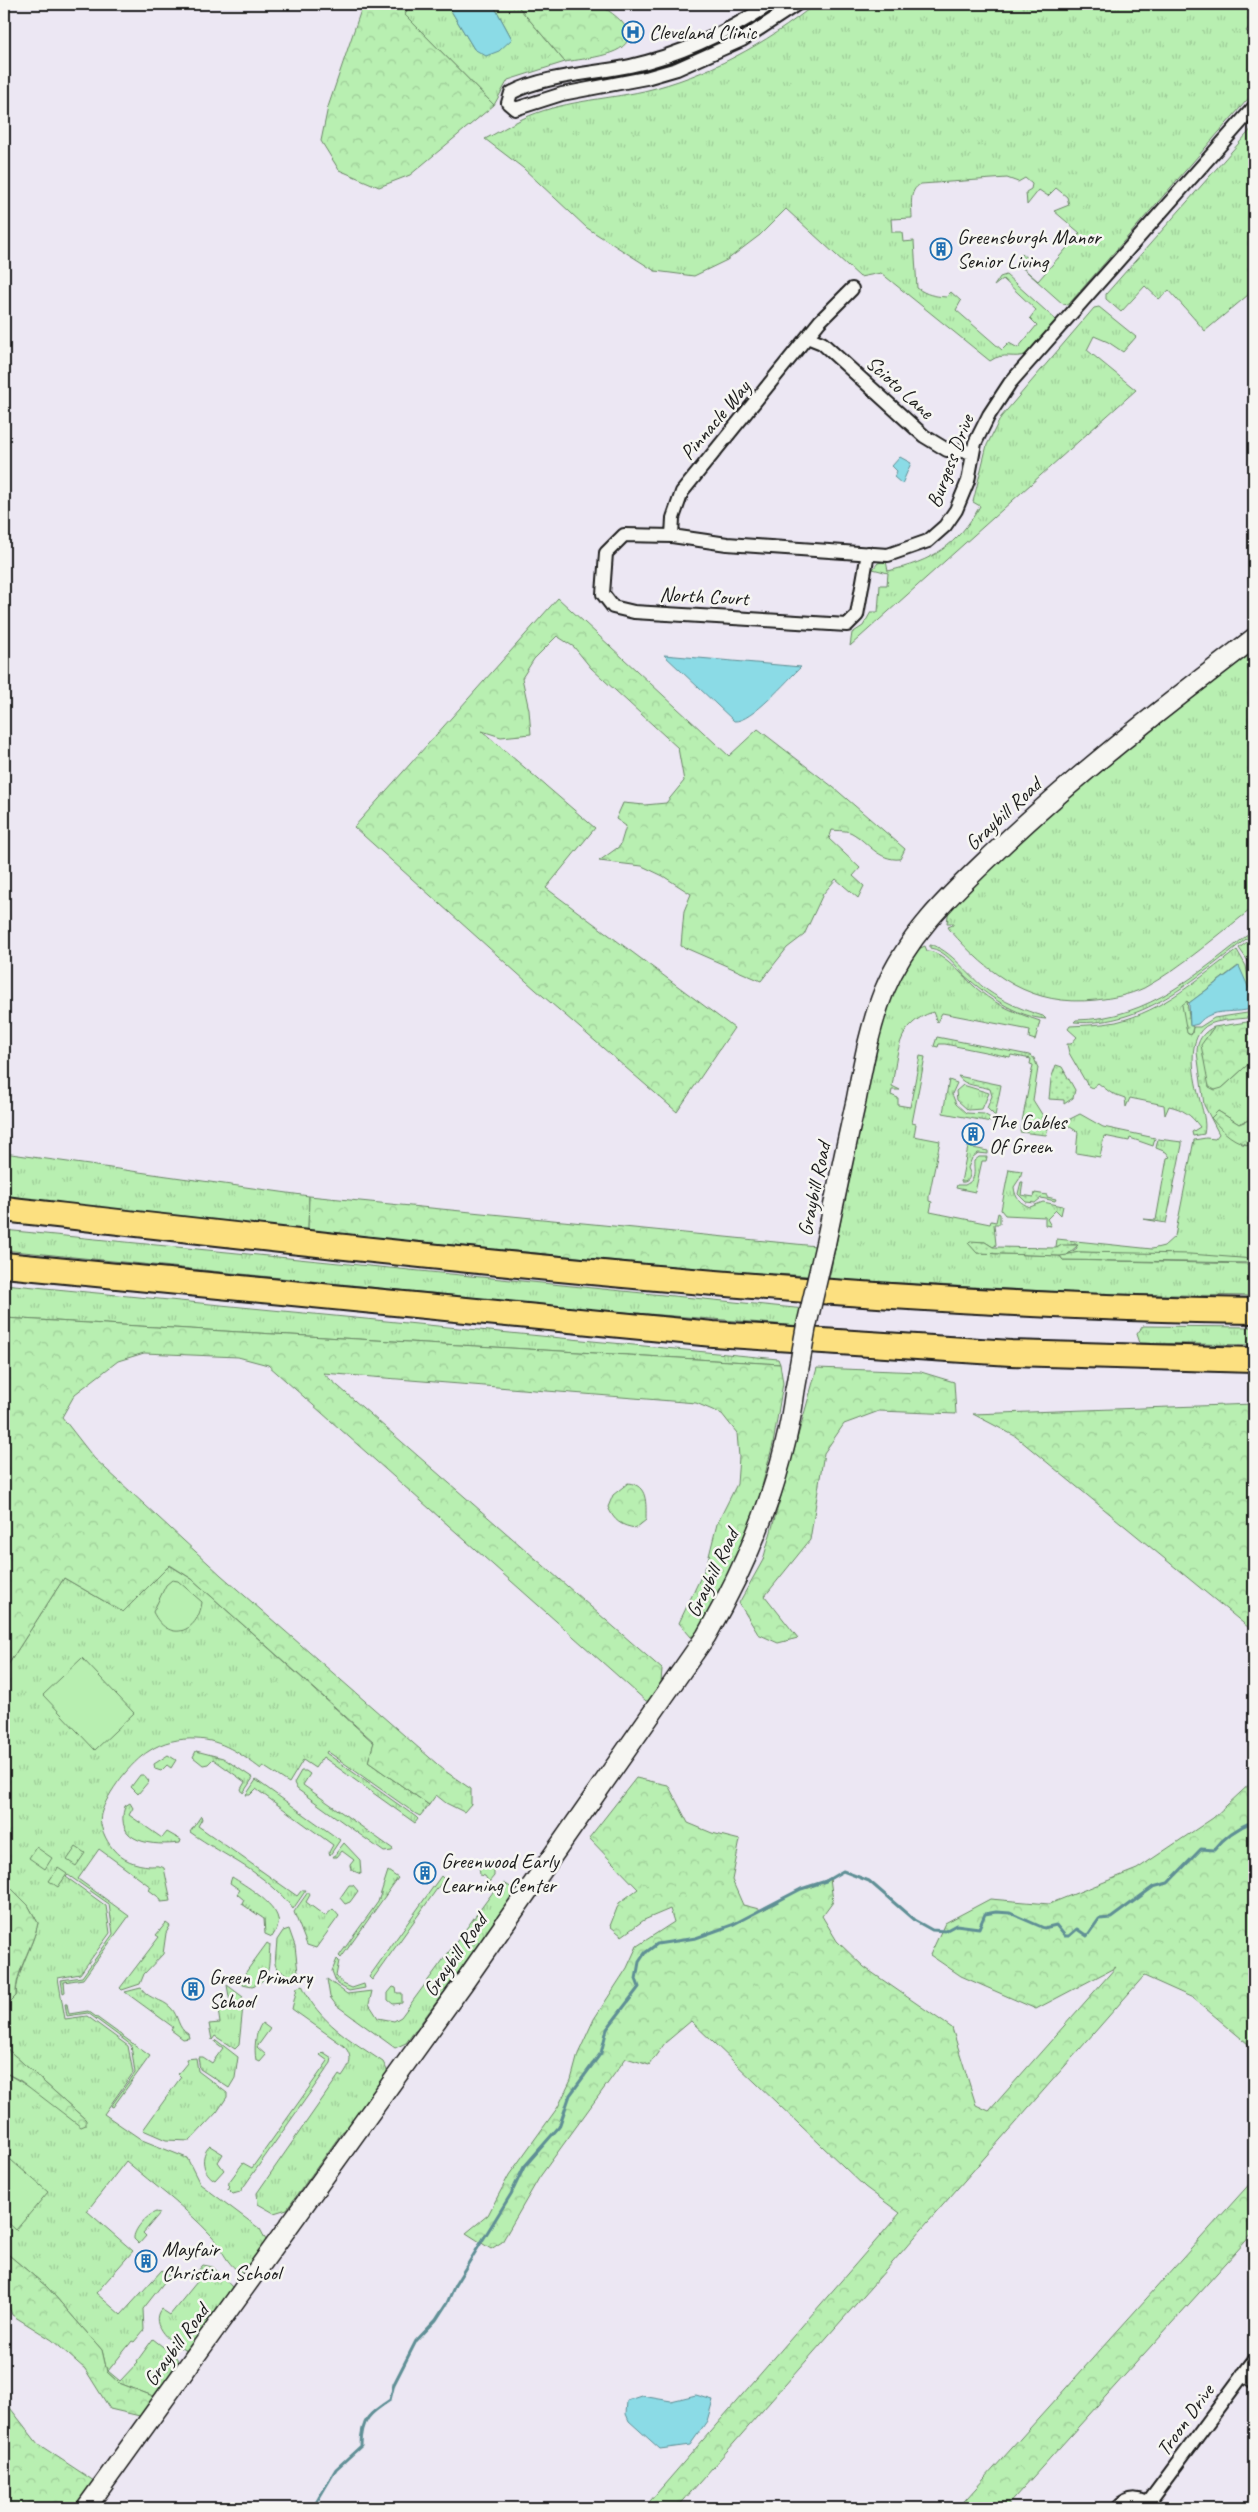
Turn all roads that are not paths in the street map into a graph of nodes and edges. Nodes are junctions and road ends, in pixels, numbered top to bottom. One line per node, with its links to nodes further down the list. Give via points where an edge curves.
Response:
1 (770, 4): 2 (street, via 722,33 680,50 642,63 526,88 511,93 508,103 512,108 518,108 562,94 677,69 742,40)
2 (797, 4)
3 (1254, 107): 6 (street, Burgess Drive, via 1010,383 989,415)
4 (852, 289): 5 (street, Pinnacle Way)
5 (807, 337): 6 (street, Scioto Lane, via 822,343 924,436 947,450); 7 (street, Pinnacle Way, via 682,492 673,518)
6 (973, 452): 8 (street, Burgess Drive, via 968,481 956,510 945,526 928,541 898,553)
7 (672, 536): 8 (street, Burgess Drive, via 727,544); 8 (street, North Court, via 624,535 606,552 603,594 613,607 634,612 848,625 857,615)
8 (868, 553)
9 (1254, 638): 18 (street, Graybill Road, bridge, via 1043,805 937,908 898,961 870,1034 777,1476 762,1522 731,1594 706,1636 465,1980)
10 (4, 1209): 12 (highway, via 671,1281 992,1302)
11 (4, 1265): 13 (highway, via 722,1334 1011,1353)
12 (1254, 1311)
13 (1254, 1360)
14 (1254, 2360): 15 (street, Troon Drive)
15 (1243, 2374): 16 (street); 17 (street, Troon Drive)
16 (1254, 2383)
17 (1151, 2506): 19 (street, via 1135,2499 1127,2500)
18 (86, 2508)
19 (1118, 2508)

